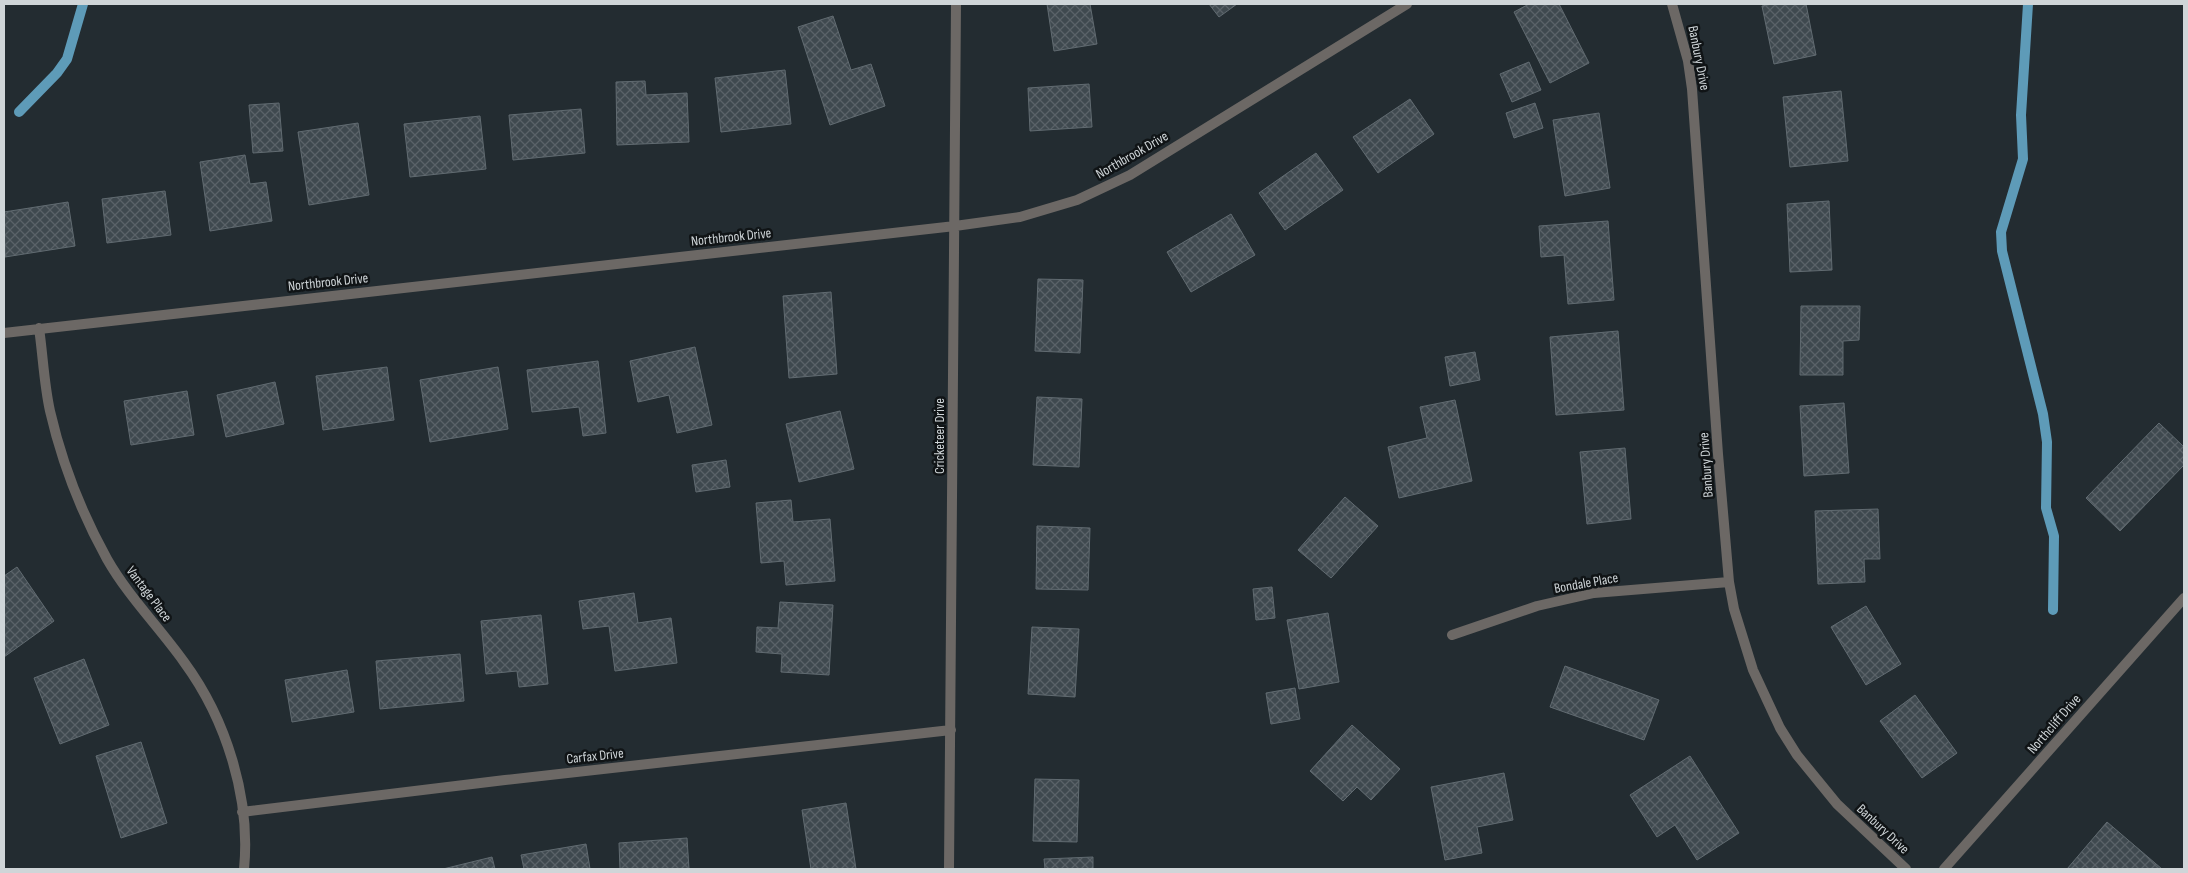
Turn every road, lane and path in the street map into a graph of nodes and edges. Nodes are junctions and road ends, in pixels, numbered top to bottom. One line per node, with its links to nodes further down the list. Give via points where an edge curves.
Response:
1 (956, 4): 4 (street, Cricketeer Drive)
2 (1407, 4): 4 (street, Northbrook Drive, via 1130,175 1077,200 1030,214)
3 (1672, 4): 7 (street, Banbury Drive, via 1688,61 1692,90)
4 (955, 226): 5 (street, Northbrook Drive); 10 (street, Cricketeer Drive)
5 (39, 328): 6 (street, Northbrook Drive); 11 (street, Vantage Place, via 50,410 78,503 125,587 185,663 218,720 235,770)
6 (4, 333)
7 (1729, 582): 9 (street, Bondale Place, via 1594,593 1537,606); 14 (street, Banbury Drive, via 1753,670 1780,728 1797,755 1837,804)
8 (2184, 598): 15 (street, Northcliff Drive)
9 (1452, 635)
10 (951, 730): 11 (street, Carfax Drive); 13 (street, Cricketeer Drive)
11 (242, 812): 12 (street, Vantage Place)
12 (244, 869)
13 (949, 869)
14 (1906, 869)
15 (1944, 869)

